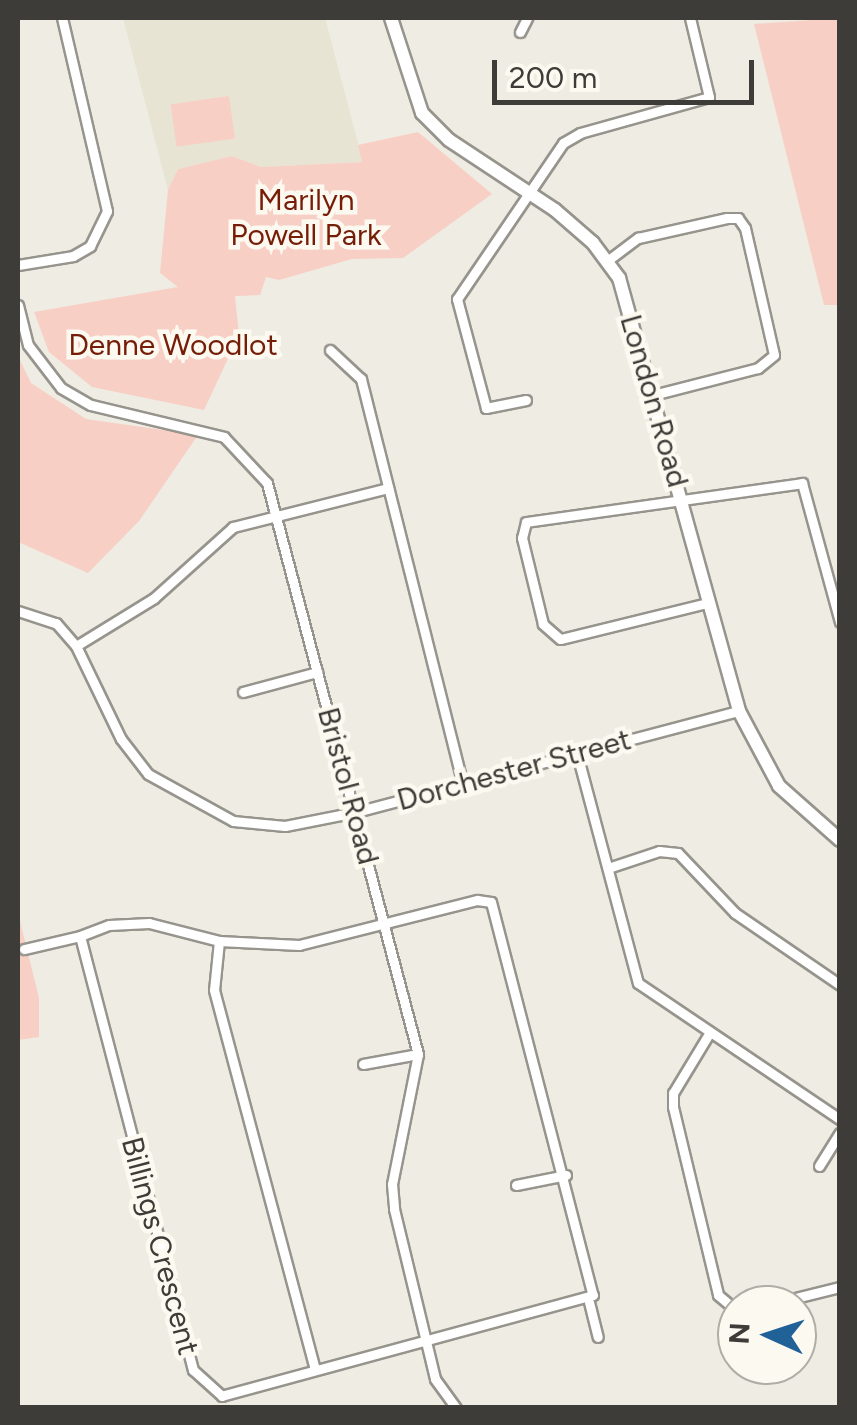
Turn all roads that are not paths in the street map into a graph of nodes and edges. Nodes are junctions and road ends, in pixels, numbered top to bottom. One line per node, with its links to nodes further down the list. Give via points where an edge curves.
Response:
1 (62, 18): 8 (street, via 107,211 90,246 73,256)
2 (390, 18): 6 (street, London Road, via 422,112)
3 (527, 18): 5 (street)
4 (690, 18): 6 (street, via 709,97 572,137)
5 (520, 32)
6 (527, 195): 7 (street, London Road, via 556,210); 12 (street, via 458,299 486,408)
7 (606, 261): 11 (street, London Road, via 619,278); 11 (street, via 638,238 727,218 738,218 745,228 774,355 758,368)
8 (18, 265)
9 (18, 305): 15 (street, Bristol Road, via 28,345 61,388 91,405 224,437 248,456)
10 (330, 350): 13 (street, via 361,379)
11 (653, 395): 14 (street, London Road)
12 (526, 400)
13 (388, 488): 15 (street); 24 (street)
14 (682, 499): 16 (street, London Road); 16 (street, via 531,518 522,538 544,624 560,640); 18 (street, via 802,483)
15 (275, 514): 19 (street, via 233,528 154,598); 20 (street, Bristol Road)
16 (707, 602): 22 (street, London Road)
17 (18, 611): 19 (street, via 56,623)
18 (840, 622)
19 (76, 646): 25 (street, Dorchester Street, via 121,739 148,774 184,797 233,821 285,826)
20 (317, 672): 21 (street); 25 (street, Bristol Road)
21 (243, 692)
22 (739, 711): 23 (street, Dorchester Street); 26 (street, London Road, via 780,786)
23 (577, 754): 24 (street, Dorchester Street); 27 (street)
24 (463, 784): 25 (street, Dorchester Street)
25 (356, 812): 28 (street, Bristol Road)
26 (840, 840)
27 (608, 868): 32 (street, via 660,851 678,853 735,913); 33 (street, via 638,983)
28 (384, 925): 30 (street, via 300,946); 34 (street, Bristol Road); 39 (street, via 491,902)
29 (80, 936): 30 (street, via 110,925 149,923); 31 (street); 45 (street, Billings Crescent, via 198,1381 222,1396)
30 (219, 941): 45 (street, via 214,990)
31 (24, 949)
32 (840, 985)
33 (710, 1032): 36 (street); 41 (street, via 673,1093 673,1106)
34 (418, 1054): 35 (street); 44 (street, Bristol Road, via 392,1184)
35 (363, 1064)
36 (840, 1119)
37 (840, 1134): 38 (street)
38 (818, 1166)
39 (566, 1174): 40 (street); 42 (street)
40 (516, 1186)
41 (717, 1291)
42 (589, 1302): 43 (street); 44 (street, Billings Crescent)
43 (598, 1337)
44 (427, 1339): 45 (street, Billings Crescent); 46 (street, Bristol Road, via 435,1379)
45 (314, 1368)
46 (456, 1408)

